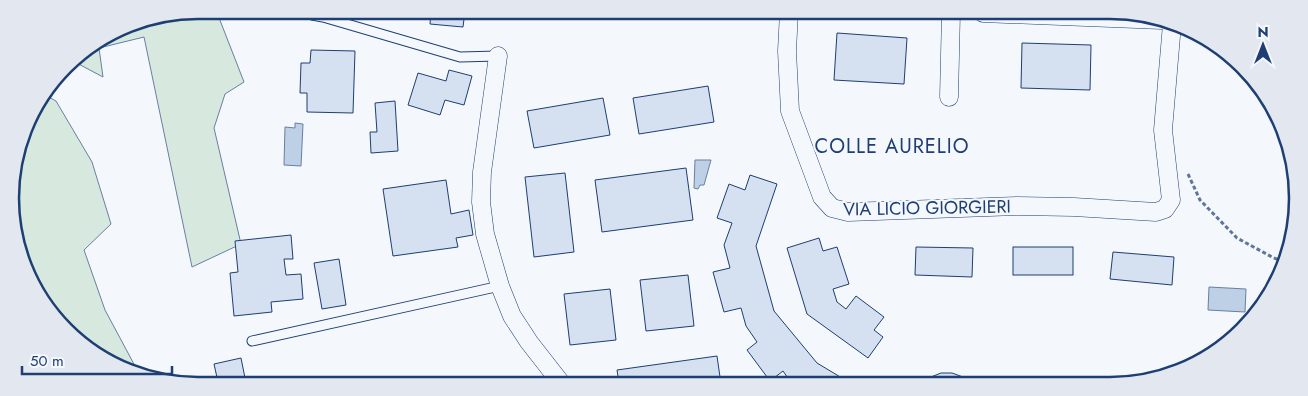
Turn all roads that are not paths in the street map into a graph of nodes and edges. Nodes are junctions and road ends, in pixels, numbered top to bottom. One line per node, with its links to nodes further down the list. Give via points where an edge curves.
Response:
1 (330, 19): 5 (lane, via 460,57)
2 (789, 19): 4 (street, VIA LICIO GIORGIERI, via 790,112 822,198 832,208 854,212 1017,206 1163,211 1171,203 1163,130)
3 (951, 19): 6 (street)
4 (1172, 29)
5 (498, 56): 7 (street, via 481,202 485,234)
6 (949, 97)
7 (500, 286): 8 (lane); 9 (street, via 512,316)
8 (252, 341)
9 (556, 377)

